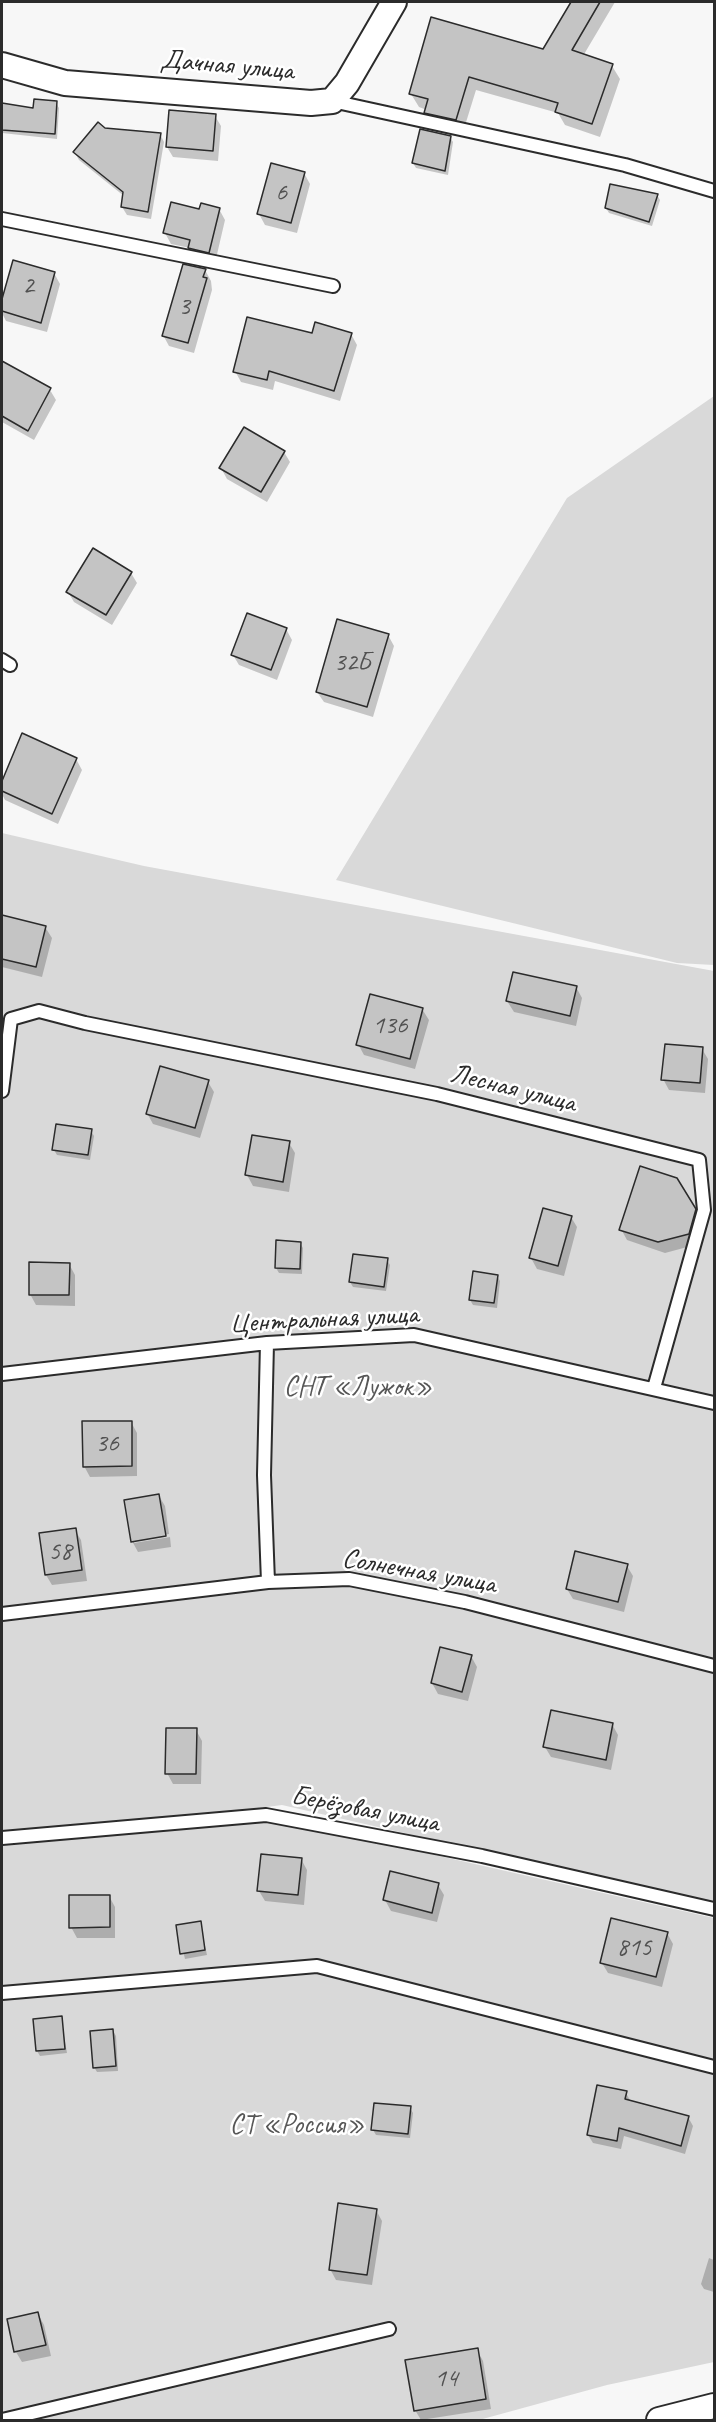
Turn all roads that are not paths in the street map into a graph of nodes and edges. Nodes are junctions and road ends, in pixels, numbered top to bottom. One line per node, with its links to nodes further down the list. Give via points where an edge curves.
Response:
1 (394, 2): 3 (street, Дачная улица)
2 (2, 65): 3 (street, Дачная улица, via 64,83 311,104)
3 (332, 101): 4 (lane, via 625,165)
4 (714, 191)
5 (2, 219): 6 (lane)
6 (333, 286)
7 (2, 1091): 10 (lane, Лесная улица, via 11,1019 39,1011 437,1094 699,1160 704,1210)
8 (267, 1343): 9 (lane, Центральная улица); 10 (lane, Центральная улица, via 414,1335); 12 (lane, via 264,1475)
9 (2, 1374)
10 (654, 1388): 11 (lane, Центральная улица)
11 (714, 1404)
12 (268, 1582): 13 (lane, Солнечная улица); 14 (lane, Солнечная улица, via 350,1579 465,1602)
13 (2, 1614)
14 (714, 1666)
15 (2, 1838): 16 (lane, Берёзовая улица, via 266,1815 482,1856)
16 (714, 1909)
17 (2, 1993): 18 (lane, via 317,1966)
18 (714, 2067)
19 (389, 2329): 21 (lane)
20 (714, 2406): 22 (street)
21 (2, 2420)
22 (658, 2421)

